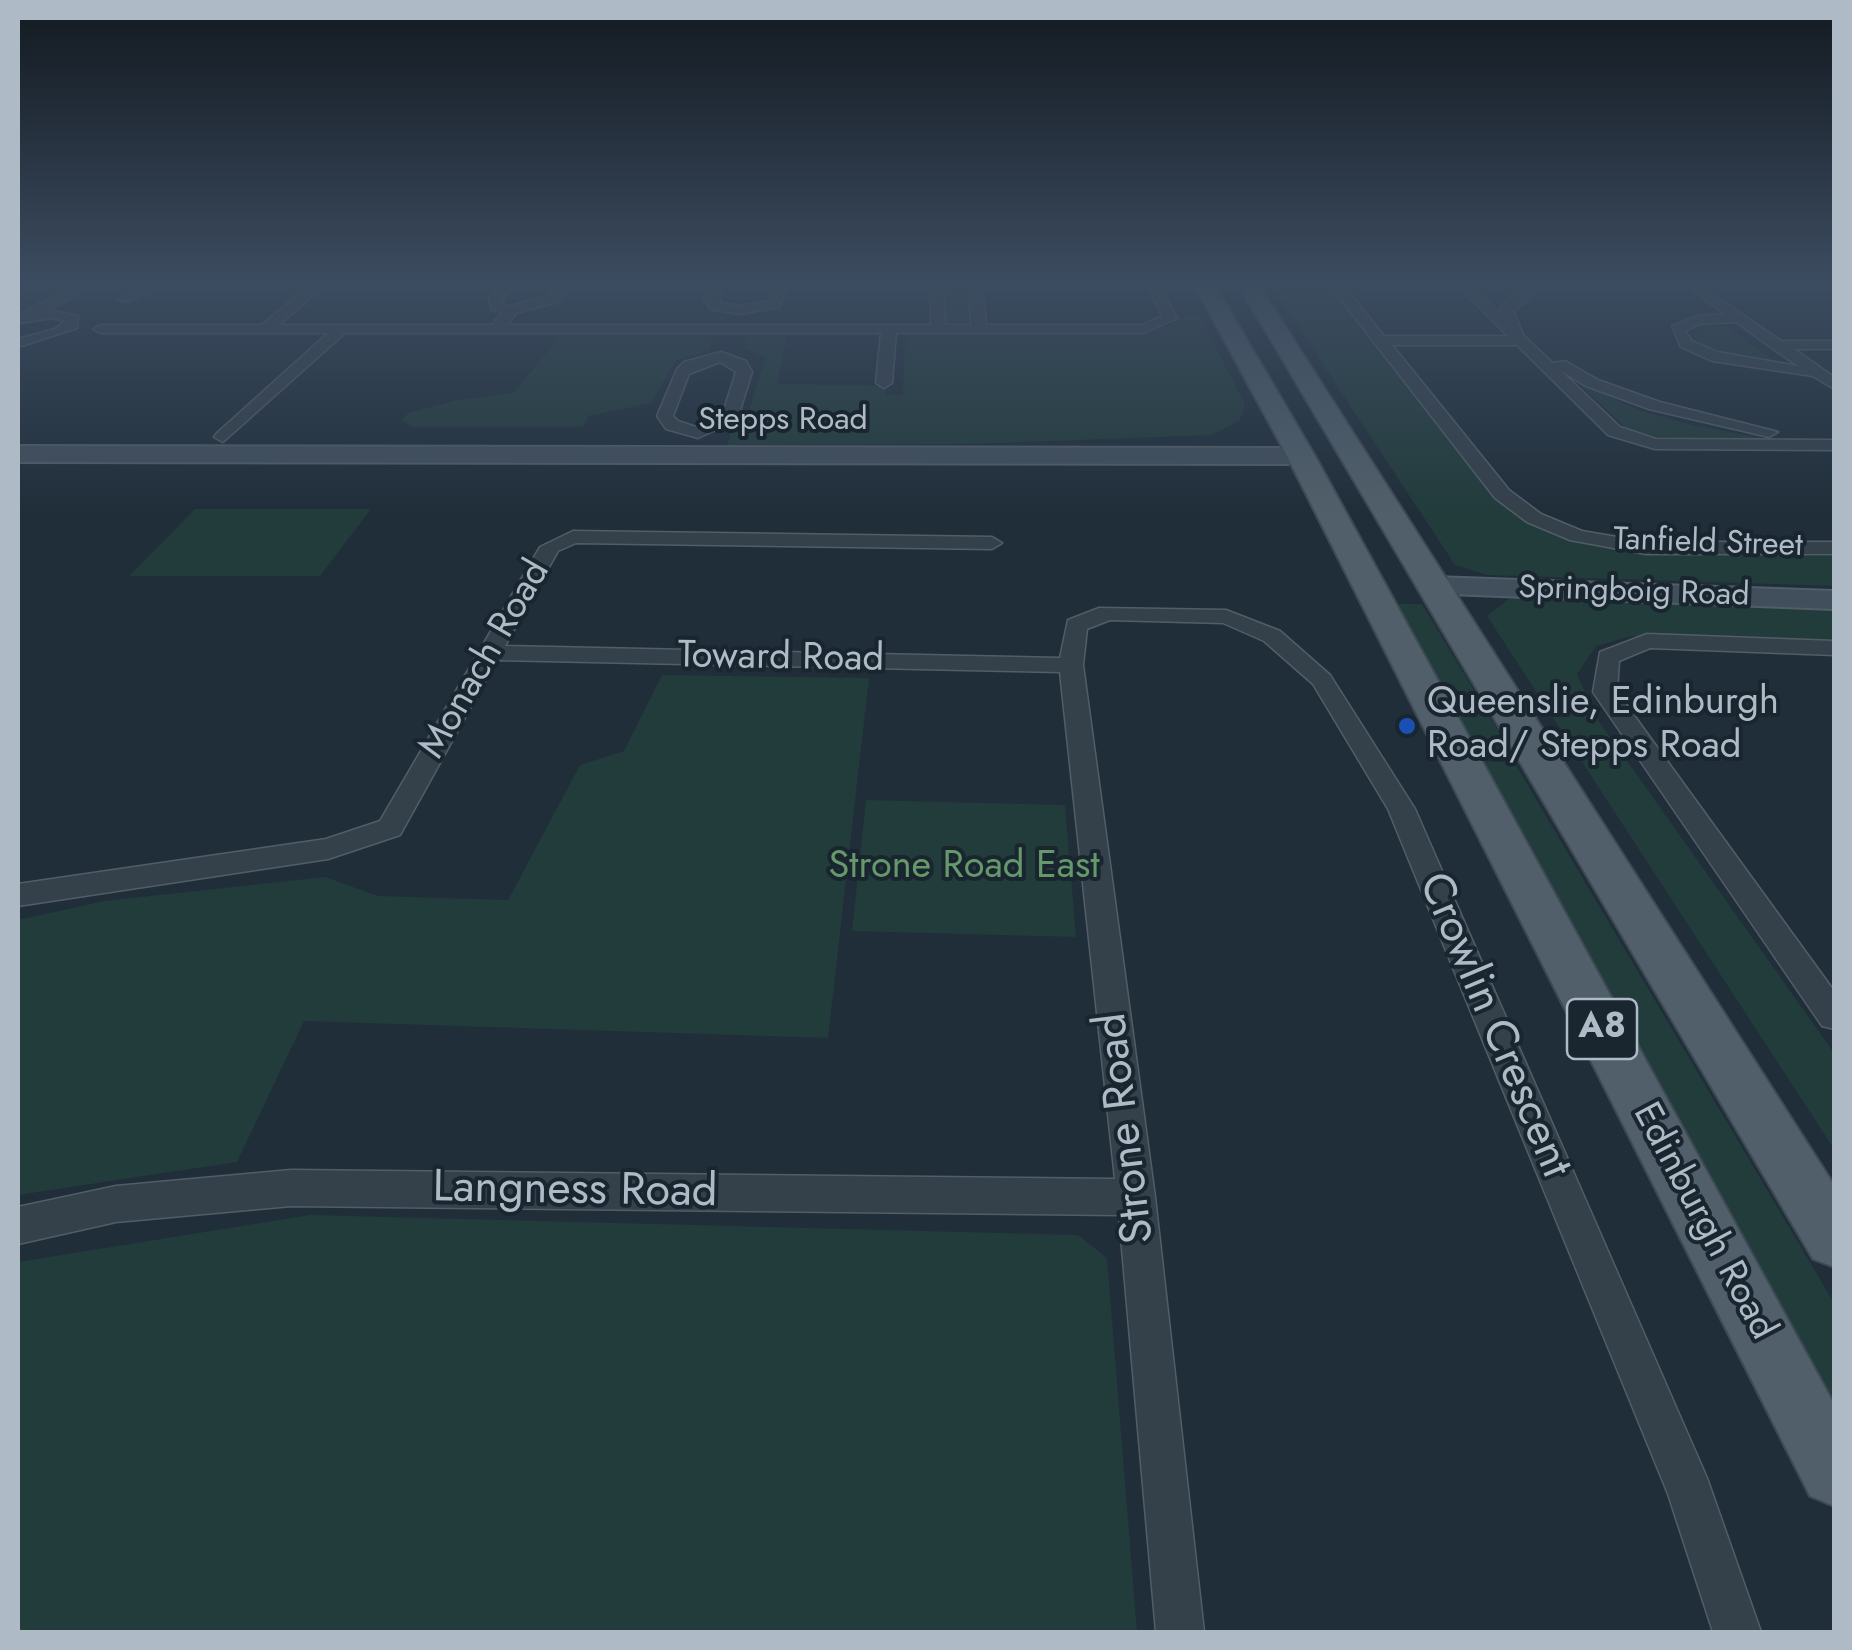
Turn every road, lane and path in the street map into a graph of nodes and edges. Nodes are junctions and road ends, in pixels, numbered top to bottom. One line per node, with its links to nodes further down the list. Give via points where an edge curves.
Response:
1 (306, 361): 15 (street)
2 (703, 361): 16 (street, via 682,372 665,416)
3 (734, 361): 16 (street, via 744,372 731,416)
4 (886, 361): 13 (street)
5 (1247, 361): 19 (main road, Edinburgh Road / A8)
6 (1297, 361): 20 (main road, A8)
7 (1397, 361): 23 (street, Tanfield Street, via 1502,494 1534,518 1577,536 1646,548)
8 (1542, 361): 9 (street, via 1614,431 1654,444 1834,445 1655,406 1592,384)
9 (1554, 361)
10 (1735, 361): 12 (street)
11 (1800, 361): 12 (street)
12 (1816, 372): 14 (street)
13 (884, 382)
14 (1834, 384)
15 (223, 437)
16 (694, 445): 18 (main road, Stepps Road); 19 (main road, Stepps Road)
17 (18, 454): 18 (main road, Stepps Road)
18 (266, 454): 21 (main road, Stepps Road)
19 (1300, 456): 20 (main road); 24 (main road, Edinburgh Road / A8)
20 (1358, 457): 25 (main road, A8)
21 (18, 466)
22 (992, 543): 29 (street, Monach Road, via 573,537 550,547)
23 (1834, 548)
24 (1369, 586): 25 (main road); 36 (main road, Edinburgh Road / A8)
25 (1434, 586): 26 (main road, Springboig Road); 35 (main road, A8)
26 (1834, 600)
27 (1076, 624): 30 (street, Strone Road); 38 (street, Crowlin Crescent, via 1106,613 1226,617 1272,636 1322,680 1401,809 1692,1494)
28 (1834, 648): 32 (street, via 1647,641 1608,657 1604,692)
29 (492, 653): 30 (street, Toward Road); 31 (street, Monach Road, via 390,828 328,850)
30 (1071, 666): 33 (street, Strone Road)
31 (18, 895)
32 (1834, 1016)
33 (1136, 1197): 34 (street, Langness Road, via 291,1188 116,1204); 37 (street, Strone Road)
34 (18, 1226)
35 (1834, 1238)
36 (1834, 1472)
37 (1180, 1632)
38 (1737, 1632)

